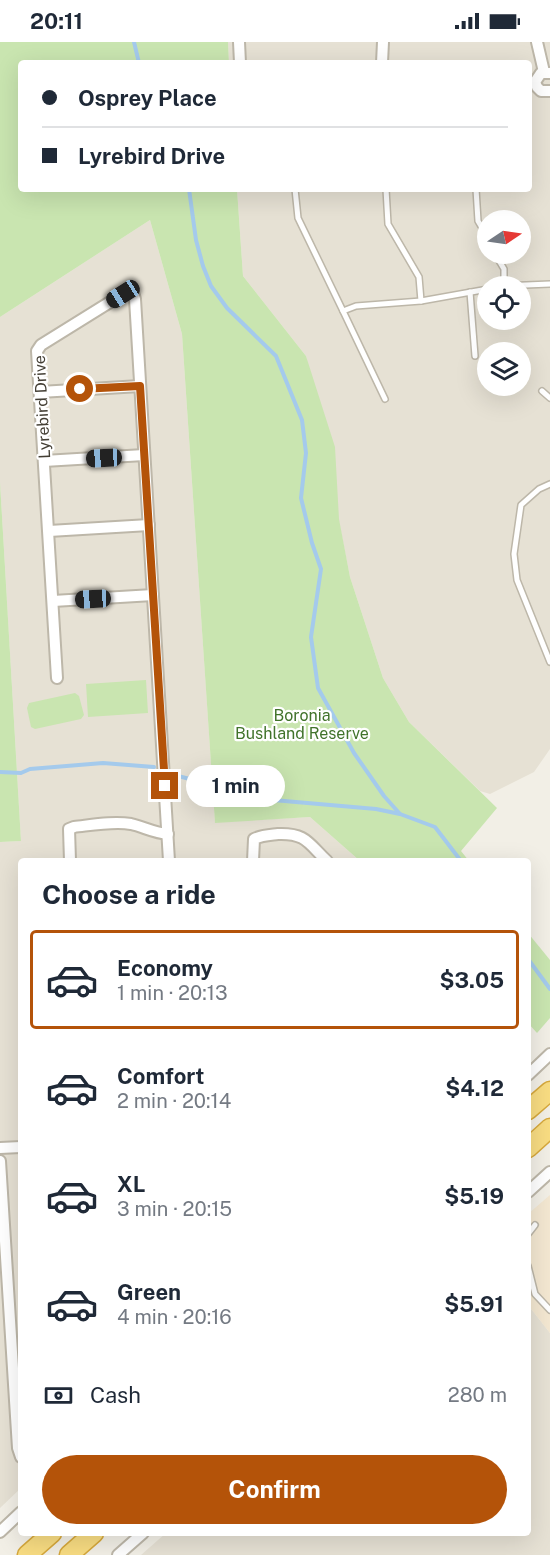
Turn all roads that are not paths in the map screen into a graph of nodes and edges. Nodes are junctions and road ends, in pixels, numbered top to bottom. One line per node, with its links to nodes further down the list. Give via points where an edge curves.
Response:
1 (239, 42): 4 (street)
2 (383, 42): 5 (street)
3 (537, 42): 6 (street)
4 (240, 60)
5 (382, 60)
6 (547, 73): 7 (street, via 538,75)
7 (532, 83): 8 (street)
8 (549, 94)
9 (295, 192): 18 (lane, via 298,218)
10 (386, 192): 17 (lane, via 388,224 419,277)
11 (476, 192): 12 (lane)
12 (477, 210)
13 (550, 284): 14 (lane)
14 (531, 285)
15 (477, 291): 16 (lane)
16 (470, 292): 17 (lane); 19 (lane)
17 (420, 301): 18 (lane, via 356,306)
18 (343, 311): 24 (lane)
19 (475, 356)
20 (140, 386): 22 (street); 22 (street, Lyrebird Drive, via 135,299 128,292 41,345 37,351); 25 (street, Lyrebird Drive)
21 (542, 391): 23 (lane)
22 (40, 392): 26 (street, Lyrebird Drive)
23 (550, 398)
24 (385, 399)
25 (144, 455): 26 (street); 28 (street, Lyrebird Drive)
26 (44, 461): 29 (street, Lyrebird Drive)
27 (550, 484): 32 (lane, via 521,505 514,554 517,580)
28 (149, 525): 29 (street); 30 (street, Lyrebird Drive)
29 (49, 531): 31 (street, Lyrebird Drive)
30 (153, 595): 31 (street); 34 (street, Lyrebird Drive)
31 (53, 601): 33 (street, Lyrebird Drive)
32 (550, 662)
33 (57, 678)
34 (168, 834): 35 (street, via 123,823 74,827 68,834); 36 (street, Lyrebird Drive)
35 (70, 858)
36 (170, 858)
37 (253, 858): 38 (street, via 254,839 261,835 294,834)
38 (324, 858)
39 (550, 1054): 40 (street)
40 (531, 1072)
41 (550, 1091): 42 (highway)
42 (531, 1107)
43 (550, 1128): 44 (highway)
44 (531, 1145)
45 (18, 1147): 46 (street)
46 (0, 1148)
47 (0, 1161): 54 (street)
48 (550, 1172): 49 (street)
49 (531, 1189)
50 (535, 1225): 51 (lane)
51 (531, 1230)
52 (531, 1276): 53 (lane, via 536,1294)
53 (550, 1310)
54 (18, 1448)
55 (18, 1515): 56 (street)
56 (0, 1532)
57 (49, 1536): 60 (highway)
58 (91, 1536): 61 (highway)
59 (139, 1536): 62 (street)
60 (27, 1555)
61 (69, 1555)
62 (118, 1555)

